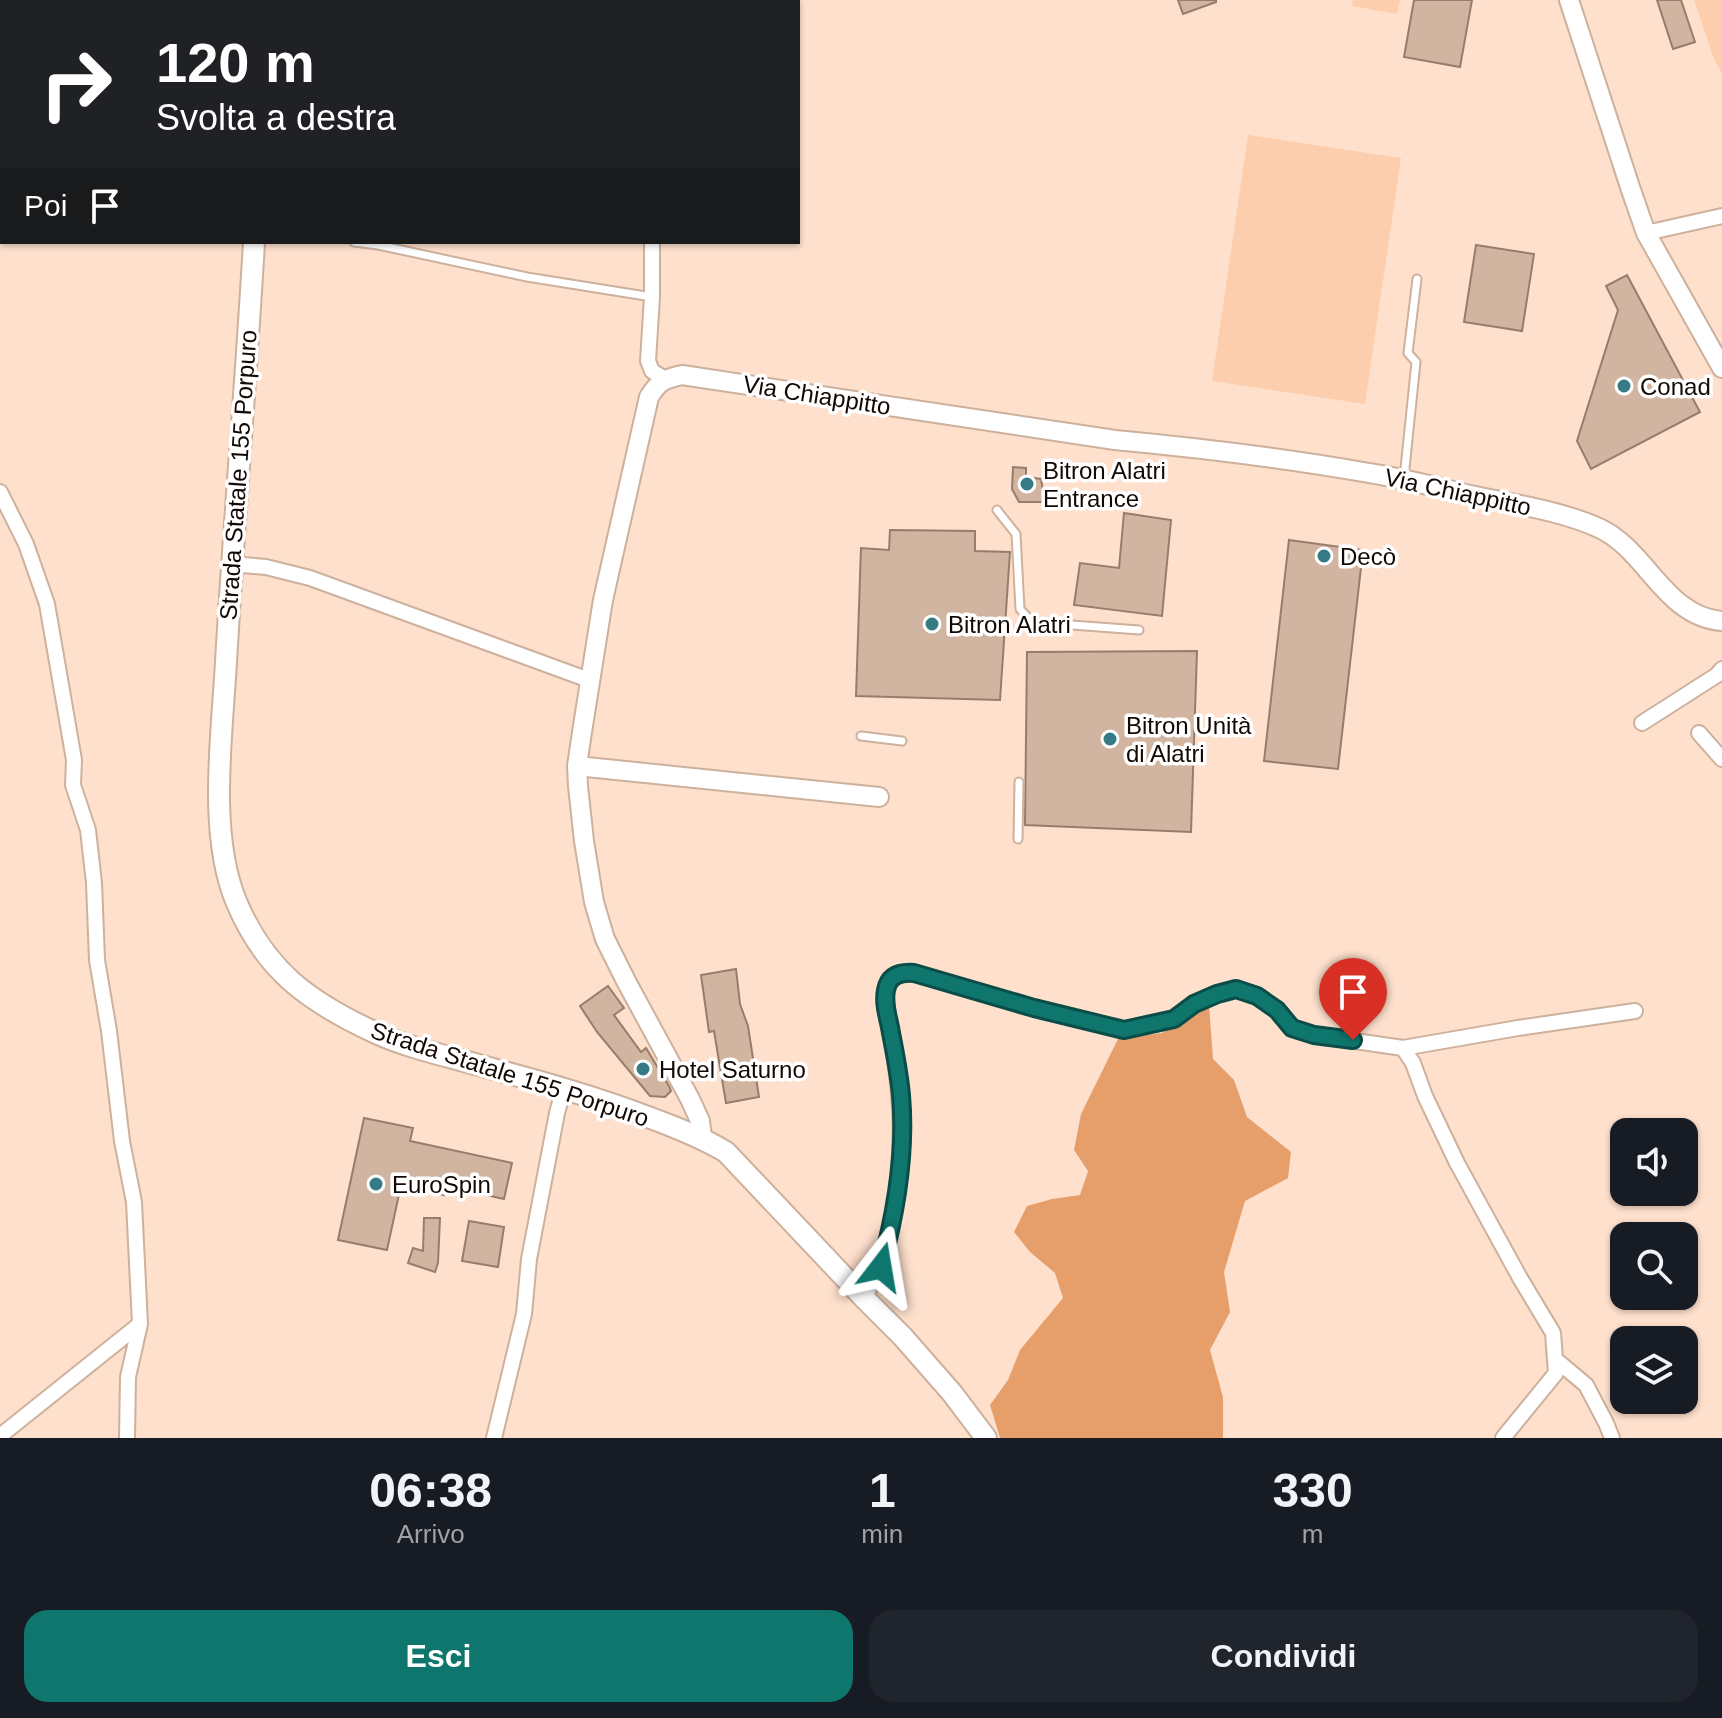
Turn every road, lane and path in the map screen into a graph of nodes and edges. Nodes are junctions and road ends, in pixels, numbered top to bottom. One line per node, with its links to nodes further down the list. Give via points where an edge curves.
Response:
1 (1569, 0): 3 (street)
2 (1722, 216): 3 (street)
3 (1646, 233): 9 (street)
4 (254, 244): 14 (main road, Strada Statale 155 Porpuro)
5 (370, 244): 8 (lane)
6 (652, 244): 8 (street)
7 (1417, 279): 11 (lane, via 1408,353 1416,362)
8 (652, 297): 10 (street, via 648,361)
9 (1722, 368)
10 (665, 379): 11 (street, Via Chiappitto, via 682,375); 18 (street, via 649,397)
11 (1404, 480): 15 (street, Via Chiappitto, via 1559,514 1601,529 1622,543 1679,606)
12 (0, 492): 33 (street, via 47,604 74,760 73,785 88,830 97,960 134,1202)
13 (997, 510): 16 (lane, via 1016,534 1020,609 1032,622)
14 (231, 564): 18 (street, via 310,578); 30 (main road, Strada Statale 155 Porpuro, via 220,820 223,860 254,940 303,993 379,1035)
15 (1722, 621)
16 (1139, 630)
17 (1722, 669): 19 (street)
18 (589, 680): 24 (street)
19 (1642, 723)
20 (1699, 733): 23 (street)
21 (861, 736): 22 (lane)
22 (902, 741)
23 (1722, 759)
24 (577, 766): 26 (street); 31 (street, via 584,841 605,939 690,1099)
25 (1019, 782): 27 (lane)
26 (879, 797)
27 (1018, 839)
28 (1635, 1011): 29 (street)
29 (1403, 1048): 32 (street, via 1292,1028 1257,996 1236,989 1194,1004 1174,1019 1124,1030 914,973 893,976 885,1007 901,1094 898,1181 881,1267); 34 (street, via 1457,1163 1553,1333)
30 (564, 1087): 31 (main road, Strada Statale 155 Porpuro); 37 (street, via 529,1259 524,1314)
31 (702, 1137): 32 (main road, Strada Statale 155 Porpuro, via 726,1152)
32 (864, 1298): 38 (main road, Strada Statale 155 Porpuro)
33 (140, 1324): 35 (street); 36 (street, via 128,1377)
34 (1555, 1359): 39 (street, via 1556,1373); 40 (street, via 1586,1385)
35 (0, 1436)
36 (127, 1438)
37 (494, 1438)
38 (986, 1438)
39 (1503, 1438)
40 (1612, 1438)

